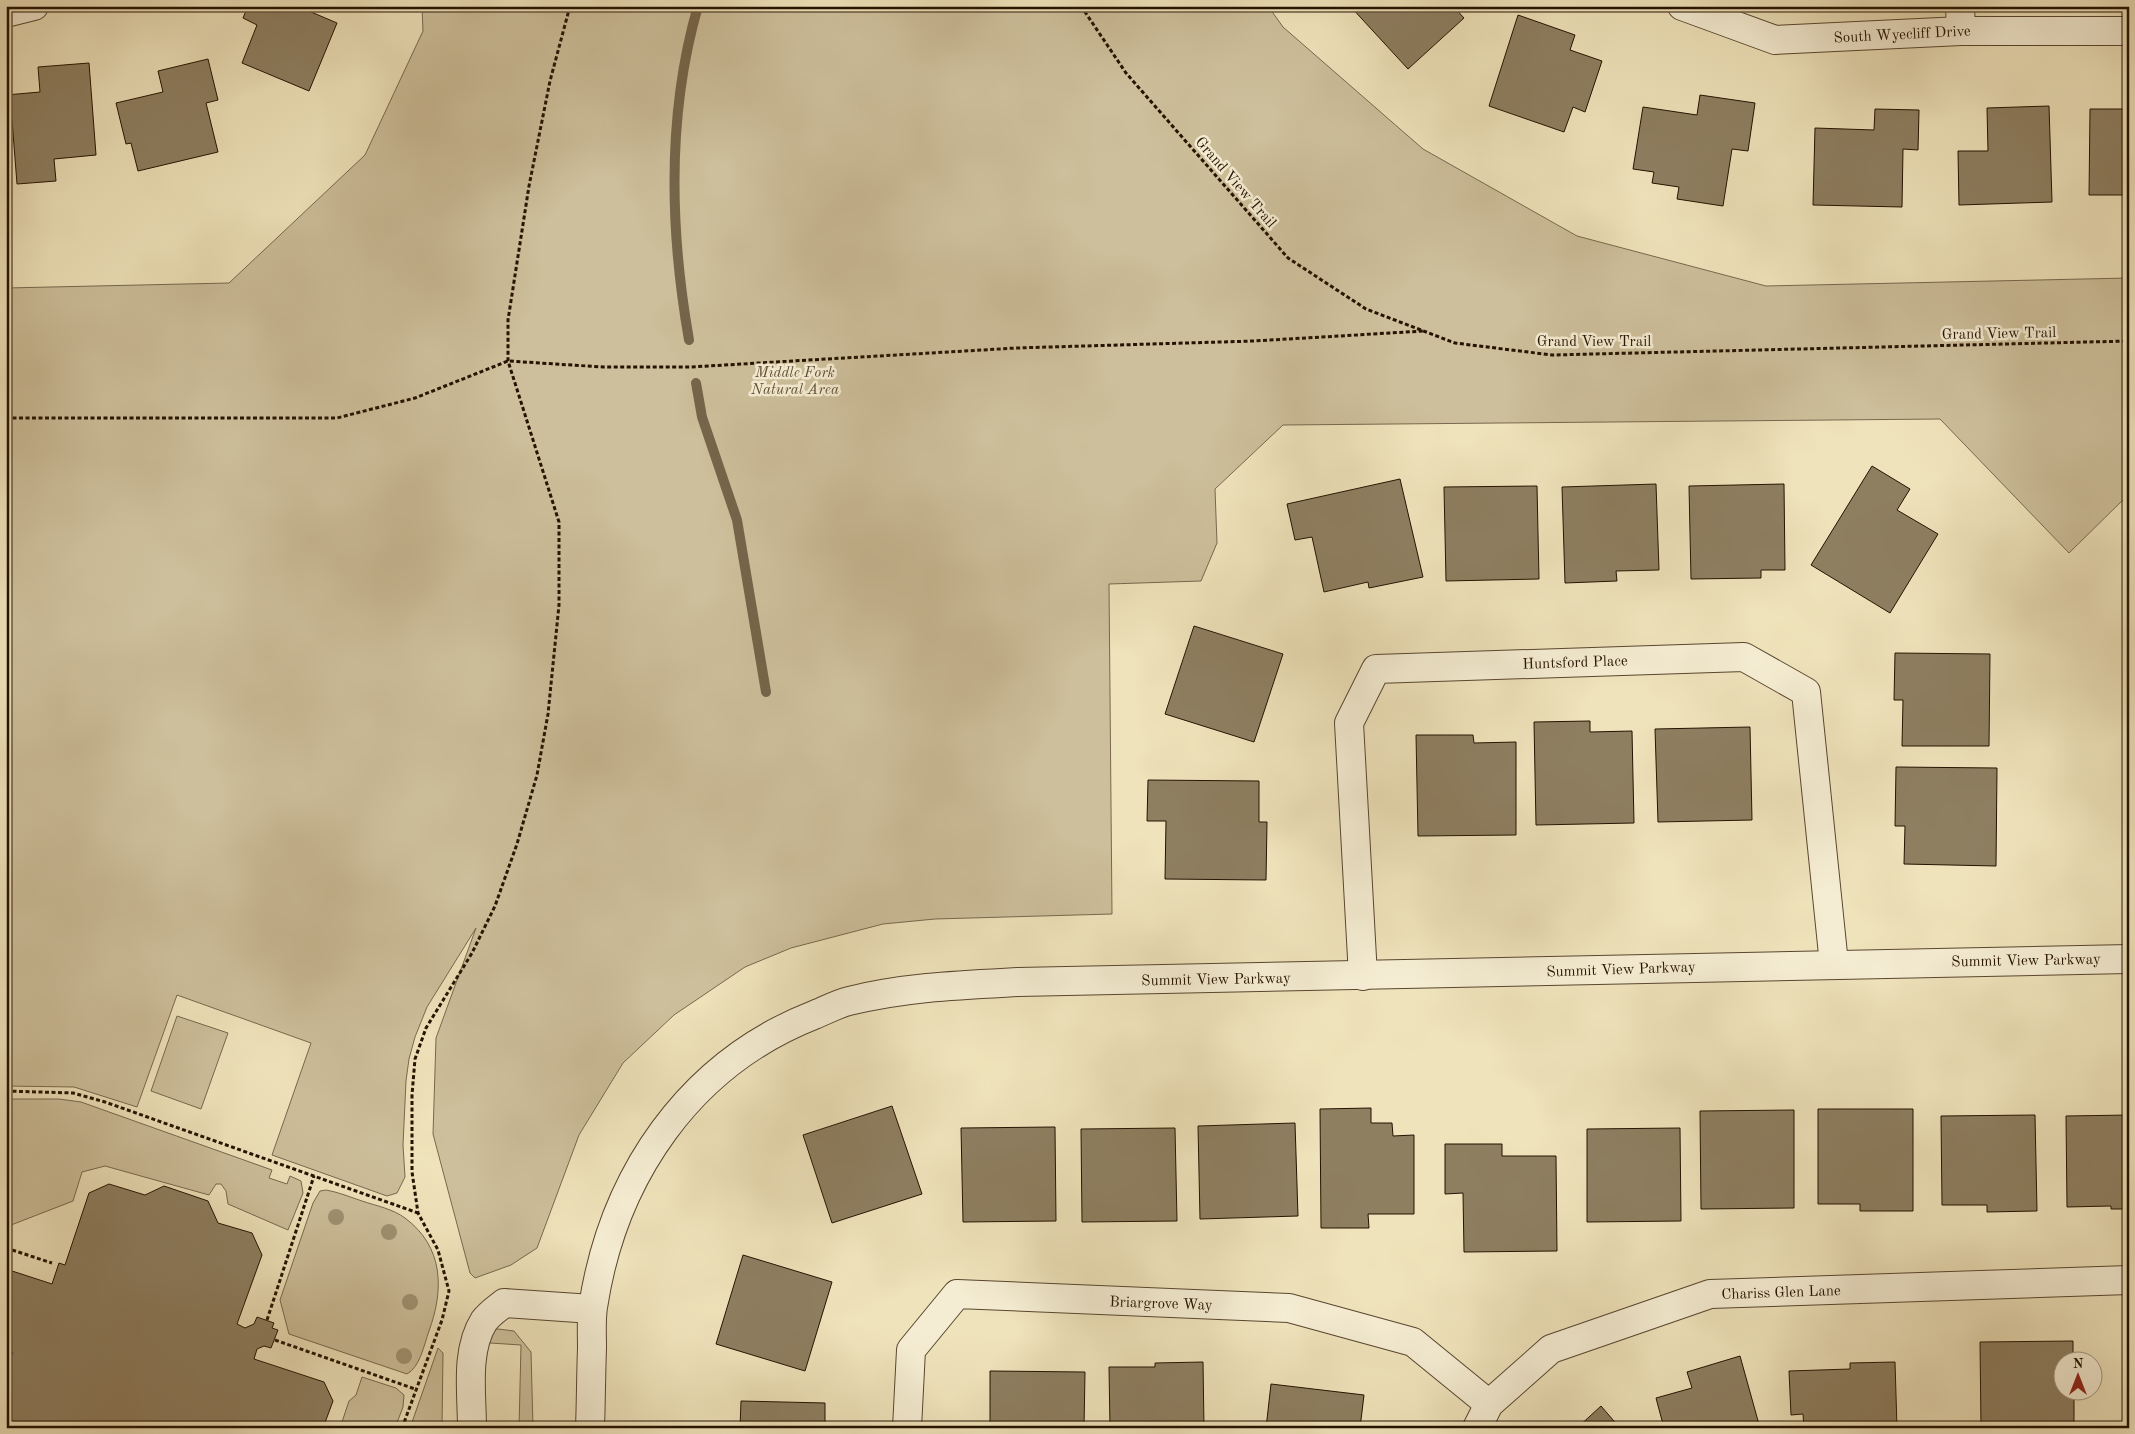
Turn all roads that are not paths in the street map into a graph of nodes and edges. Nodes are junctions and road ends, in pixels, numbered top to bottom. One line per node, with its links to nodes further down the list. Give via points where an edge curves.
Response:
1 (34, 6): 3 (street)
2 (1682, 6): 4 (street, South Wyecliff Drive, via 1776,40)
3 (6, 13)
4 (1960, 18): 5 (street, South Wyecliff Drive)
5 (2129, 30)
6 (2129, 959): 7 (street, Summit View Parkway)
7 (1834, 964): 8 (street, Summit View Parkway); 8 (street, Huntsford Place, via 1806,692 1744,657 1734,657 1376,669 1349,723)
8 (1363, 976): 10 (street, Summit View Parkway, via 1018,982 907,989 848,1001 790,1024 741,1052 698,1088 667,1126 638,1169 616,1214)
9 (2129, 1280): 11 (street, Chariss Glen Lane, via 1710,1294 1551,1349)
10 (592, 1309): 12 (street, via 504,1303 485,1320 472,1362); 13 (street, Summit View Parkway)
11 (1483, 1416): 14 (street, Briargrove Way, via 1413,1342 1289,1308 957,1294 911,1350)
12 (472, 1428)
13 (590, 1428)
14 (907, 1428)

